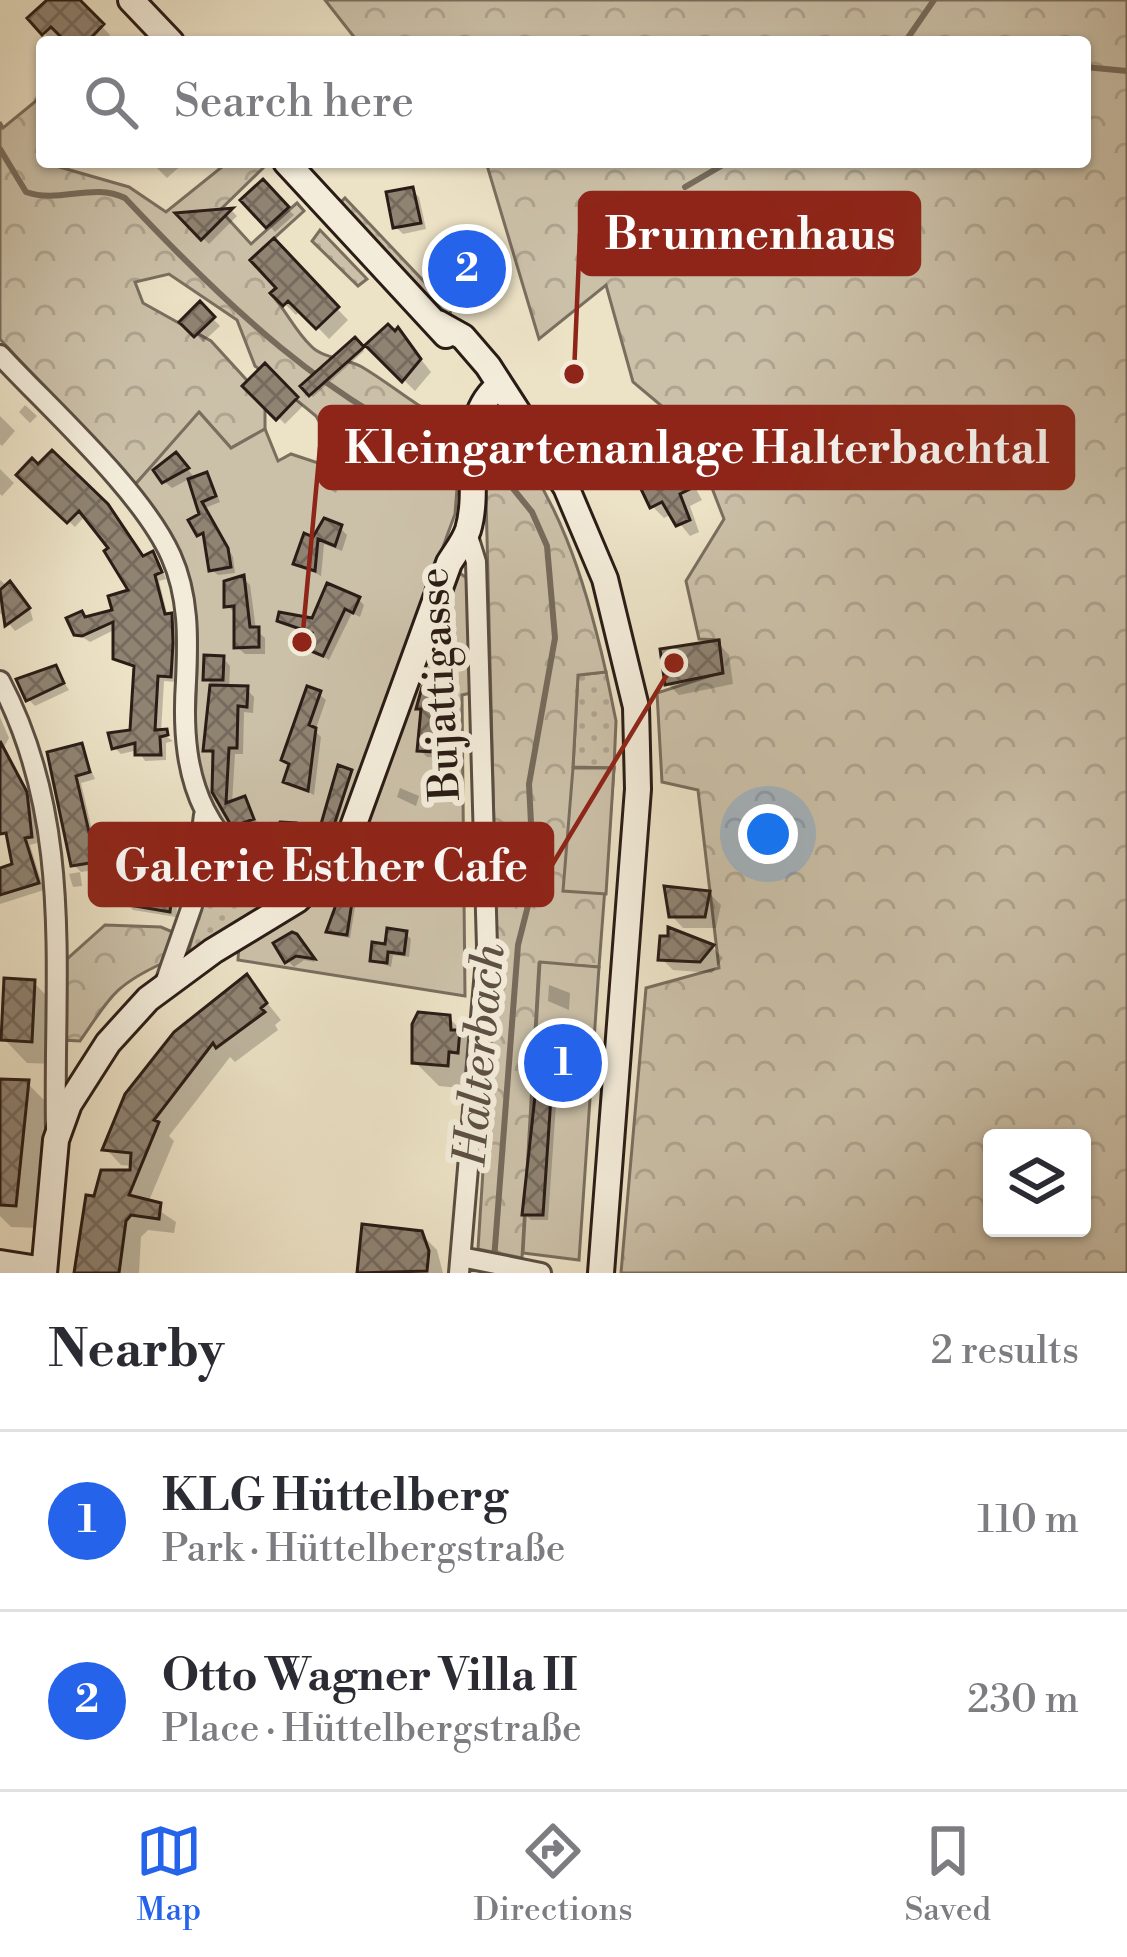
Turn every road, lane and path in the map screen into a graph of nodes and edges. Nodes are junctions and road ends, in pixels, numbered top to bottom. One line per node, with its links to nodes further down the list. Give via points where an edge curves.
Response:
1 (131, 0): 2 (main road)
2 (165, 36)
3 (292, 168): 5 (main road)
4 (0, 355): 8 (street, via 145,515 172,557 187,621 185,745)
5 (497, 387): 6 (main road, Bujattigasse, via 474,428); 16 (main road, via 555,467 586,530 636,707 638,789)
6 (467, 533): 9 (main road, via 350,835); 13 (street, Bujattigasse, via 476,562 487,947)
7 (0, 681): 11 (street, via 42,796 60,922)
8 (204, 815): 9 (street, via 238,861); 10 (street, via 192,906)
9 (297, 901): 10 (main road)
10 (164, 986): 11 (main road, via 97,1058)
11 (56, 1139): 14 (main road)
12 (0, 1263): 14 (main road)
13 (460, 1265): 15 (street)
14 (44, 1272)
15 (541, 1273)
16 (601, 1273)

